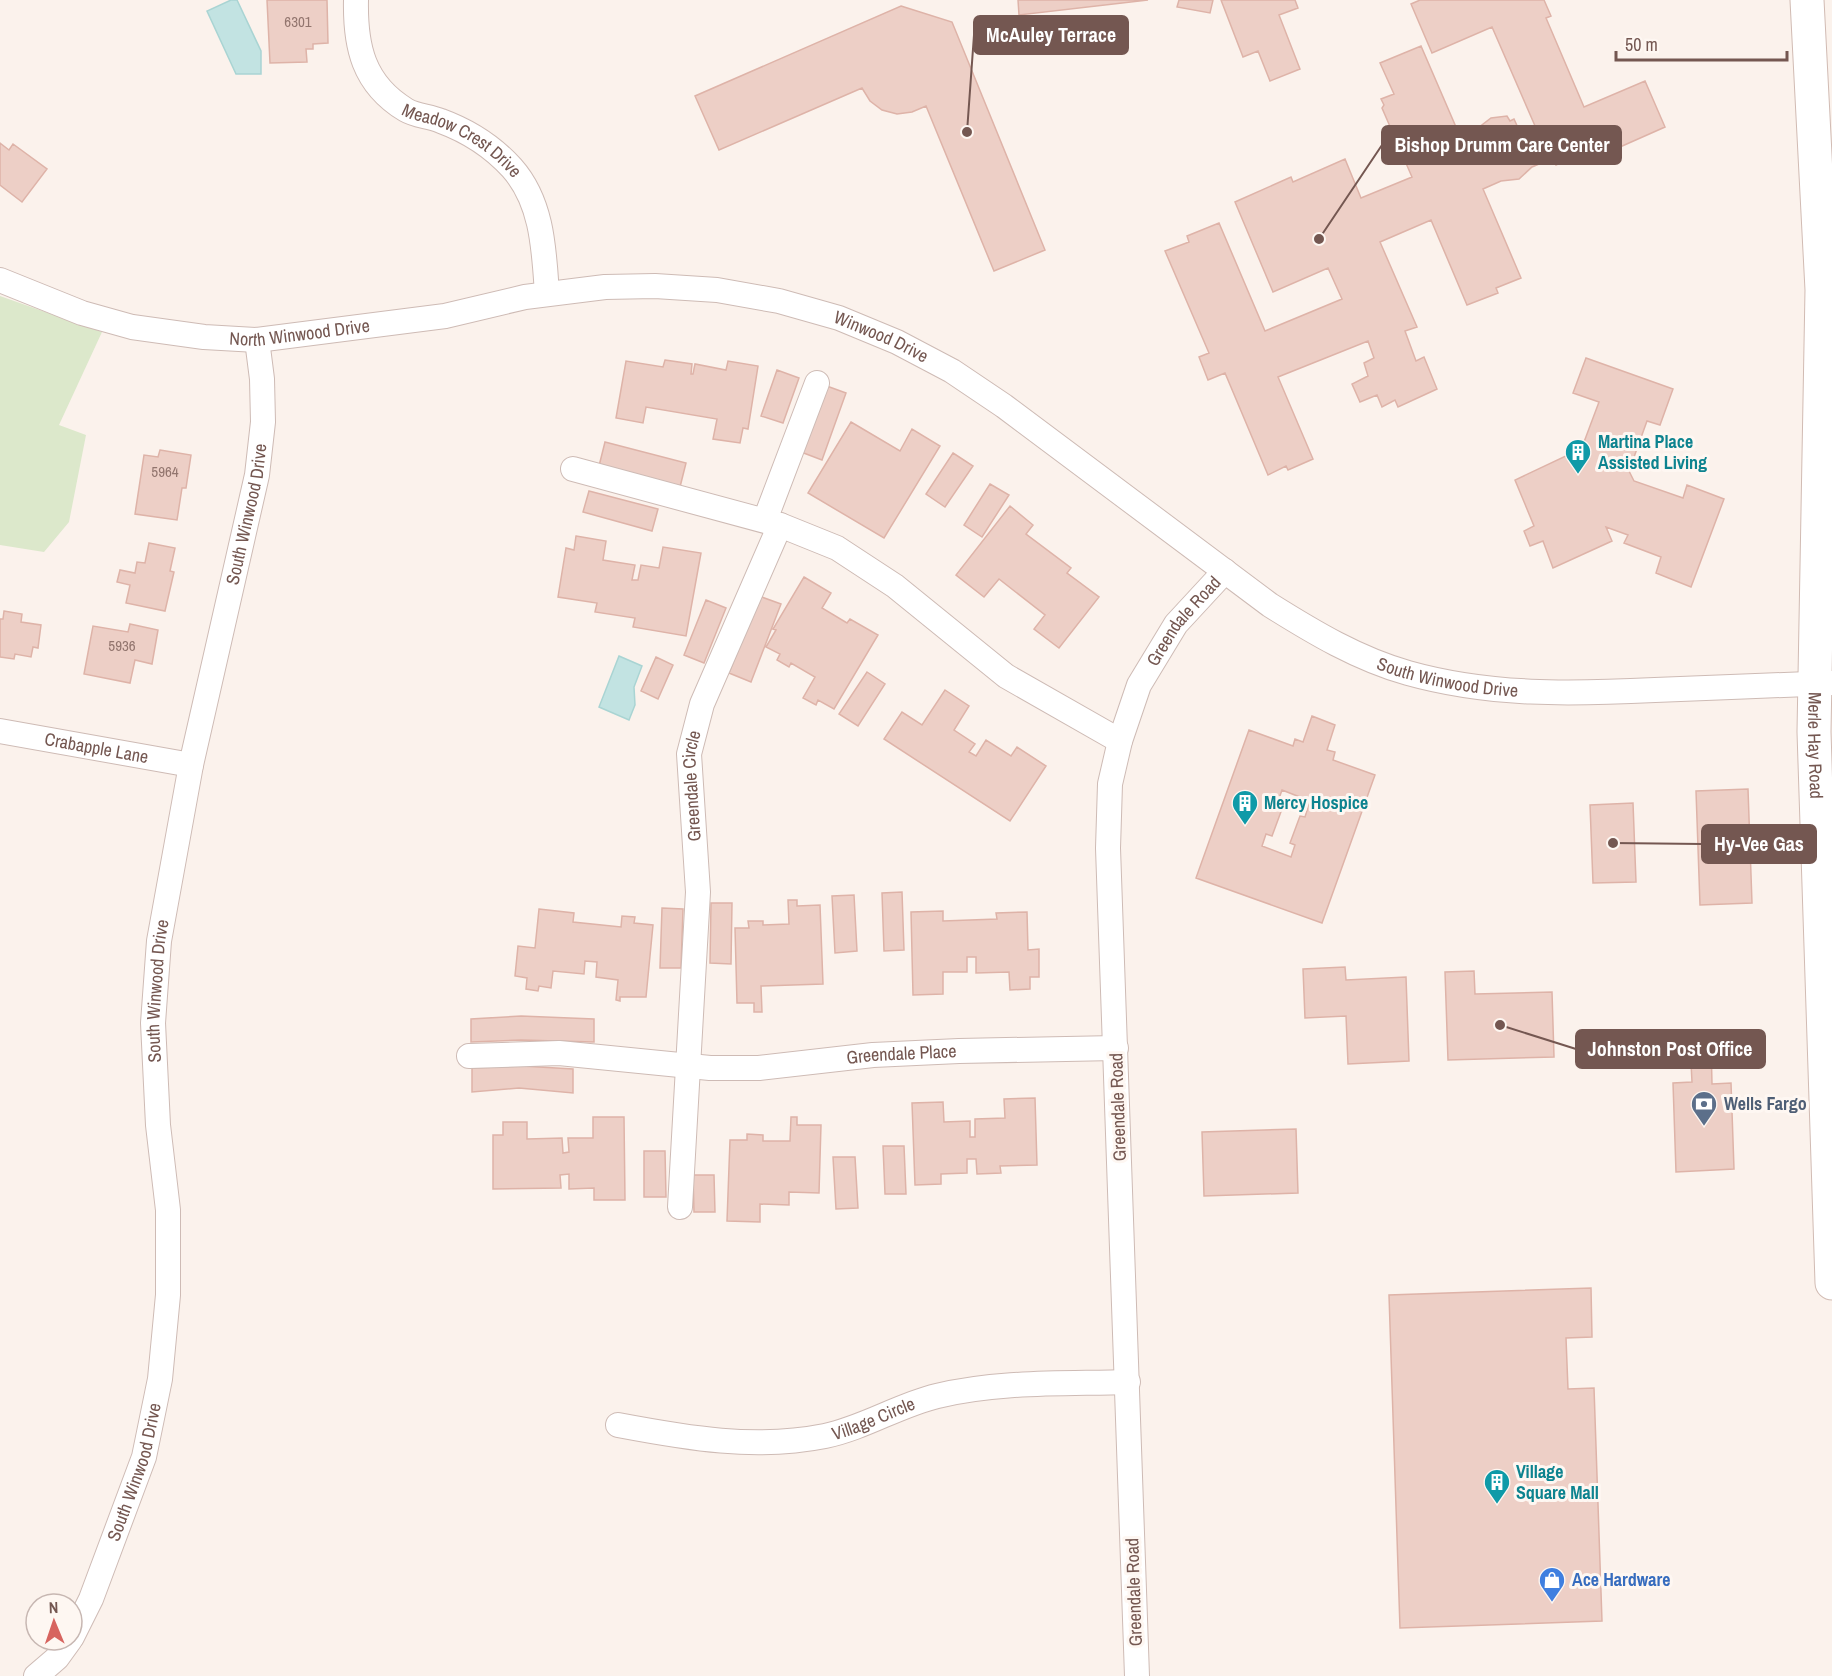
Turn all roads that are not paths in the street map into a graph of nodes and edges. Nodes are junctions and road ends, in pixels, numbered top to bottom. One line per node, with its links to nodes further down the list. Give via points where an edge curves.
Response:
1 (356, 0): 6 (street, Meadow Crest Drive, via 355,31 361,60 383,93 407,111 481,139 514,170 535,208)
2 (1807, 0): 5 (main road, Merle Hay Road)
3 (0, 280): 7 (street, North Winwood Drive, via 81,314 132,327)
4 (605, 287): 6 (street, North Winwood Drive); 11 (street, Winwood Drive, via 717,290 839,318 952,371)
5 (1827, 290): 9 (main road, Merle Hay Road)
6 (547, 294): 7 (street, North Winwood Drive, via 445,316)
7 (257, 340): 18 (street, South Winwood Drive, via 263,422 257,476)
8 (816, 383): 13 (street, Greendale Circle)
9 (1821, 424): 12 (main road, Merle Hay Road); 15 (main road, Merle Hay Road)
10 (573, 469): 13 (street)
11 (1117, 491): 14 (street, South Winwood Drive)
12 (1832, 513)
13 (773, 522): 17 (street, via 837,548 874,570 1006,676); 22 (street, Greendale Circle, via 702,704 688,754 698,892)
14 (1225, 571): 15 (street, South Winwood Drive, via 1270,605 1331,641 1405,672 1454,685 1554,694); 17 (street, Greendale Road, via 1176,624 1139,685)
15 (1823, 683): 19 (main road, Merle Hay Road)
16 (0, 731): 18 (street, Crabapple Lane)
17 (1120, 741): 20 (street, Greendale Road, via 1110,784 1108,848)
18 (190, 765): 27 (street, South Winwood Drive, via 159,941 153,1023 158,1125 168,1210 168,1295 160,1379 144,1457)
19 (1827, 969): 24 (main road, Merle Hay Road)
20 (1116, 1048): 22 (street, Greendale Place, via 873,1055 759,1068); 25 (street, Greendale Road)
21 (470, 1056): 22 (street, Greendale Place, via 559,1053)
22 (688, 1066): 23 (street)
23 (680, 1207)
24 (1832, 1283)
25 (1128, 1383): 26 (street, Village Circle, via 1001,1386 936,1396 826,1436 754,1444 682,1437); 30 (street, Greendale Road)
26 (618, 1425)
27 (84, 1613)
28 (61, 1652): 29 (street, South Winwood Drive)
29 (36, 1676)
30 (1137, 1676)

